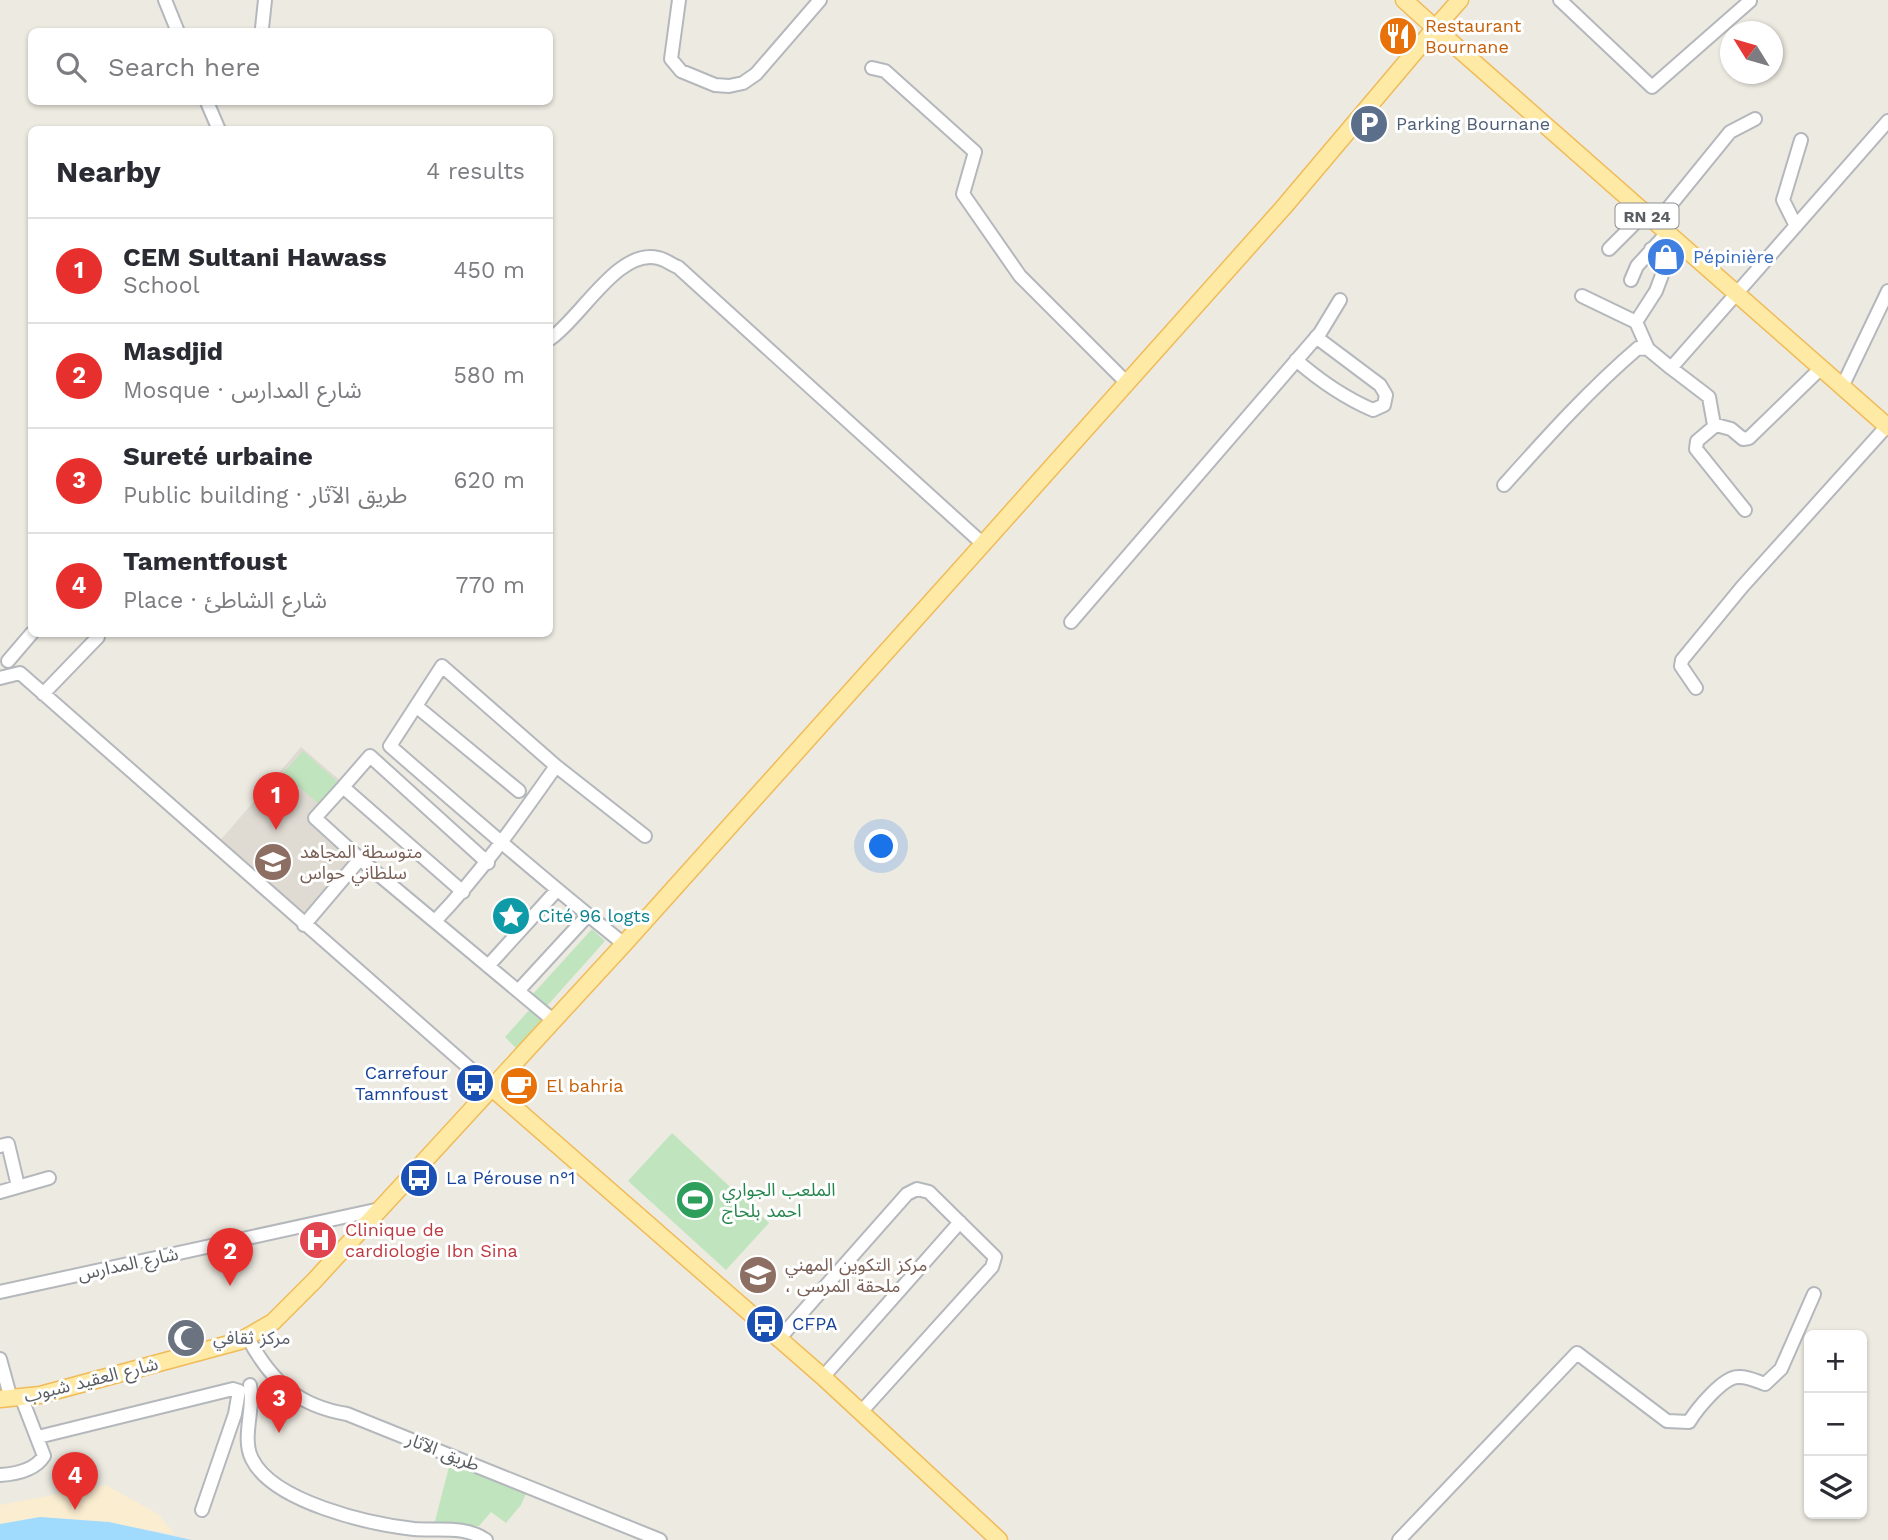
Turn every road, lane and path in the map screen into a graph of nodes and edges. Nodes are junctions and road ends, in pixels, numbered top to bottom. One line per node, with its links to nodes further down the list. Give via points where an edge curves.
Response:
1 (165, 0): 9 (street)
2 (265, 0): 10 (street)
3 (679, 0): 4 (street, via 671,59 675,66 698,79 729,86 756,74)
4 (820, 0)
5 (1404, 0): 11 (main road)
6 (1460, 0): 11 (main road, شارع العقيد شبوب)
7 (1560, 0): 8 (street, via 1653,87)
8 (1750, 1)
9 (176, 28)
10 (262, 28)
11 (1436, 29): 18 (main road, RN 24); 34 (main road, شارع العقيد شبوب)
12 (872, 68): 34 (street, via 885,71 975,152 963,194 1020,276)
13 (208, 105): 16 (street)
14 (1755, 119): 18 (street, via 1730,132)
15 (1888, 121): 19 (street)
16 (217, 126)
17 (1801, 141): 19 (street, via 1783,200)
18 (1656, 223): 20 (street); 21 (street); 24 (main road, RN 24)
19 (1796, 226): 24 (street)
20 (1609, 249)
21 (1651, 249): 22 (street); 27 (street, via 1665,267)
22 (1630, 279)
23 (1888, 290): 35 (street)
24 (1735, 293): 32 (street); 33 (main road, RN 24)
25 (1582, 296): 27 (street)
26 (1340, 300): 29 (street)
27 (1636, 322): 30 (street)
28 (553, 336): 40 (street, via 625,264 658,258 678,267)
29 (1316, 337): 31 (street); 31 (street, via 1380,385 1386,394 1384,405 1373,410 1363,405 1315,377)
30 (1648, 349): 32 (street); 38 (street, via 1638,348 1610,373)
31 (1296, 360): 41 (street)
32 (1671, 368): 36 (street, via 1709,397)
33 (1821, 368): 35 (main road, RN 24); 36 (street, via 1749,438)
34 (1127, 383): 40 (main road, شارع العقيد شبوب)
35 (1842, 387): 37 (main road, RN 24)
36 (1714, 425): 39 (street, via 1697,441 1696,449)
37 (1887, 426): 47 (street, via 1682,660 1681,666)
38 (1504, 485)
39 (1745, 510)
40 (983, 544): 62 (main road, شارع العقيد شبوب)
41 (1071, 622)
42 (28, 636): 44 (street)
43 (98, 637): 48 (street)
44 (4, 657): 45 (street)
45 (20, 673): 46 (street); 48 (street)
46 (0, 678)
47 (1696, 688)
48 (43, 694): 61 (street)
49 (416, 706): 50 (street, via 442,666); 52 (street); 54 (street, via 390,747)
50 (556, 766): 53 (street); 54 (street)
51 (342, 787): 55 (street, via 315,818); 56 (street, via 370,756); 58 (street)
52 (519, 791)
53 (645, 836)
54 (502, 842): 56 (street); 57 (street)
55 (360, 859): 60 (street); 61 (street)
56 (488, 863): 58 (street)
57 (557, 890): 59 (street); 63 (street)
58 (463, 892): 60 (street)
59 (588, 915): 62 (street); 64 (street)
60 (435, 921): 63 (street)
61 (304, 925): 66 (street)
62 (624, 944): 65 (main road, شارع العقيد شبوب)
63 (488, 966): 64 (street)
64 (518, 991): 65 (street)
65 (554, 1021): 66 (main road, شارع العقيد شبوب)
66 (492, 1088): 71 (main road, شارع العقيد شبوب); 76 (main road)
67 (0, 1146): 69 (street, via 8,1144)
68 (49, 1178): 69 (street)
69 (18, 1186): 70 (street)
70 (0, 1192)
71 (380, 1209): 73 (street, شارع المدارس); 75 (main road, شارع العقيد شبوب, via 273,1322)
72 (960, 1222): 76 (street, via 929,1192 918,1189 907,1194); 79 (street); 82 (street, via 994,1255 992,1267)
73 (0, 1292)
74 (1814, 1294): 89 (street, via 1781,1370 1765,1384 1732,1377 1689,1422 1667,1421 1577,1353)
75 (248, 1338): 78 (street, طريق الآثار); 81 (main road, شارع العقيد شبوب)
76 (778, 1340): 79 (main road)
77 (0, 1359): 81 (street)
78 (264, 1368): 80 (street); 87 (street, طريق الآثار, via 321,1409 347,1413)
79 (823, 1377): 82 (main road)
80 (247, 1391): 83 (street, via 233,1389); 85 (street); 86 (street, via 250,1457 284,1493 386,1524 457,1529)
81 (11, 1399): 83 (street)
82 (861, 1412): 88 (main road)
83 (38, 1437): 84 (street, via 44,1456 39,1464)
84 (0, 1475)
85 (202, 1510)
86 (486, 1540)
87 (660, 1540)
88 (999, 1540)
89 (1399, 1540)

